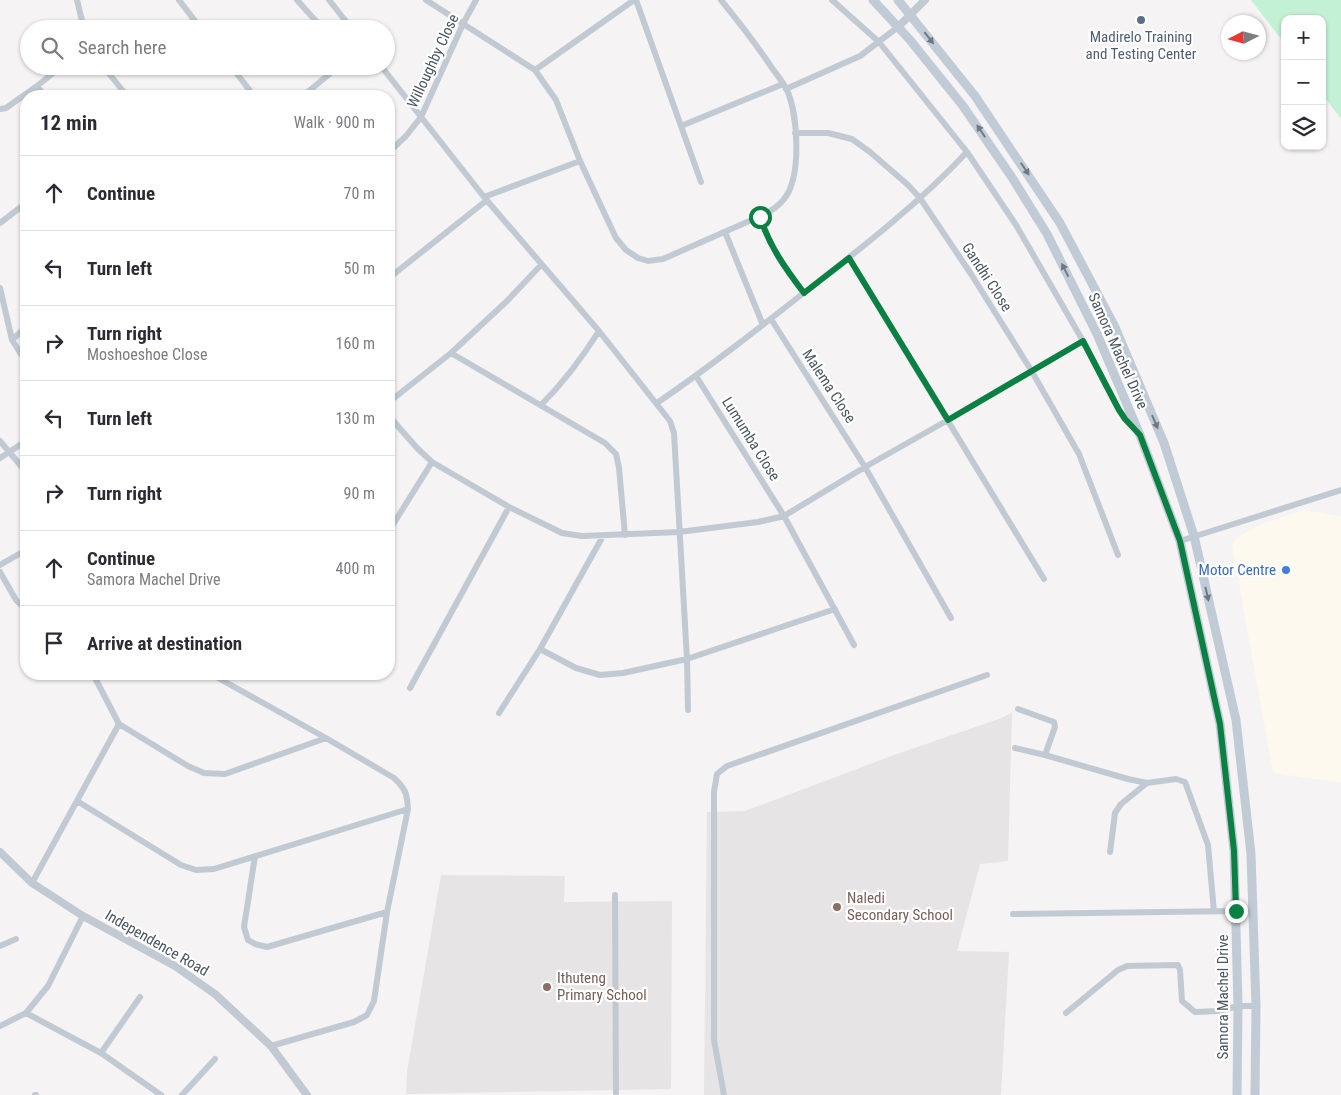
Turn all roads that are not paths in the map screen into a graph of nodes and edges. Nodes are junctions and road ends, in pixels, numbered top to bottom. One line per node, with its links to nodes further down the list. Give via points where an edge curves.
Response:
1 (77, 0): 14 (street)
2 (179, 0): 15 (street)
3 (297, 0): 16 (street)
4 (330, 0): 17 (street)
5 (426, 0): 18 (street)
6 (476, 0): 18 (street, Willoughby Close)
7 (635, 0): 21 (street); 37 (street)
8 (721, 0): 28 (street, via 752,37)
9 (832, 0): 20 (street)
10 (873, 0): 19 (main road, Samora Machel Drive)
11 (898, 0): 13 (main road, Samora Machel Drive)
12 (925, 0): 13 (street)
13 (911, 14): 19 (street); 84 (main road, Samora Machel Drive, one-way to 84, via 975,96 1060,223 1122,343 1164,443)
14 (82, 20)
15 (194, 20)
16 (315, 20)
17 (345, 20)
18 (463, 24): 21 (street); 36 (street, Willoughby Close)
19 (898, 27): 20 (street); 69 (main road, Samora Machel Drive, one-way to 19, via 1097,334 1047,234 963,106)
20 (879, 42): 28 (street, via 860,56); 40 (street)
21 (535, 70): 41 (street, via 556,100)
22 (51, 75): 27 (street)
23 (110, 75): 31 (street)
24 (238, 75): 32 (street)
25 (328, 75): 33 (street)
26 (388, 75): 36 (street)
27 (37, 86): 29 (street); 30 (street)
28 (785, 86): 37 (street); 38 (street)
29 (31, 90)
30 (40, 90)
31 (122, 90)
32 (249, 90)
33 (310, 90)
34 (20, 98): 35 (street)
35 (0, 109)
36 (421, 117): 39 (street, Willoughby Close); 44 (street)
37 (681, 126): 42 (street)
38 (795, 133): 43 (street, Gandhi Close, via 828,133 852,139); 46 (street, via 796,167 790,188 785,199)
39 (395, 146)
40 (967, 152): 43 (street); 59 (street, via 1016,225)
41 (580, 161): 44 (street); 48 (street, via 616,238 638,258 648,261 663,258)
42 (701, 182)
43 (920, 198): 49 (street); 62 (street, Gandhi Close)
44 (486, 199): 50 (street); 51 (street)
45 (20, 208): 47 (street)
46 (760, 217): 48 (street); 53 (street, via 770,245)
47 (0, 223)
48 (725, 232): 55 (street)
49 (849, 258): 53 (street); 67 (street)
50 (541, 265): 56 (street); 61 (street)
51 (395, 273)
52 (0, 288): 58 (street)
53 (804, 293): 54 (street)
54 (771, 319): 55 (street); 76 (street, Malema Close)
55 (763, 325): 63 (street)
56 (598, 331): 65 (street); 66 (street, via 581,360)
57 (20, 333): 58 (street)
58 (12, 340): 60 (street)
59 (1083, 341): 62 (street); 69 (street, via 1119,410)
60 (20, 353)
61 (452, 354): 64 (street); 66 (street)
62 (1031, 370): 67 (street); 87 (street, Gandhi Close, via 1083,462)
63 (696, 376): 65 (street); 79 (street, Lumumba Close)
64 (395, 397)
65 (657, 403): 81 (street, via 670,420 674,433)
66 (541, 405): 82 (street, via 605,443 616,454)
67 (948, 420): 76 (street); 90 (street)
68 (395, 423): 74 (street)
69 (1140, 435): 85 (main road, Samora Machel Drive)
70 (0, 440): 72 (street)
71 (20, 446): 72 (street)
72 (10, 453): 73 (street); 75 (street)
73 (0, 458)
74 (432, 462): 78 (street); 80 (street)
75 (20, 465)
76 (865, 467): 79 (street); 93 (street, Malema Close)
77 (1341, 490): 84 (street)
78 (510, 507): 83 (street, via 562,533); 100 (street)
79 (784, 516): 81 (street); 92 (street, Lumumba Close)
80 (395, 521)
81 (679, 532): 82 (street); 96 (street)
82 (625, 535): 83 (street)
83 (603, 536): 95 (street)
84 (1194, 536): 85 (street); 125 (main road, Samora Machel Drive, one-way to 125, via 1236,720 1251,854)
85 (1180, 541): 116 (main road, Samora Machel Drive, via 1220,724 1234,851)
86 (20, 553): 88 (street)
87 (1118, 555)
88 (0, 565)
89 (0, 572): 91 (street)
90 (1044, 579)
91 (20, 604)
92 (835, 609): 94 (street, Lumumba Close); 96 (street)
93 (950, 618)
94 (854, 645)
95 (540, 649): 96 (street, via 576,668 600,675); 103 (street)
96 (687, 659): 102 (street)
97 (988, 675): 138 (street, via 727,766 717,774 714,792 714,1040)
98 (96, 680): 104 (street)
99 (222, 680): 105 (street)
100 (410, 688)
101 (1018, 709): 107 (street, via 1055,725)
102 (688, 710)
103 (499, 713)
104 (119, 724): 105 (street, via 188,766 225,774); 109 (street)
105 (326, 738): 110 (street, via 394,778 404,787)
106 (1015, 748): 107 (street)
107 (1045, 755): 108 (street)
108 (1148, 783): 112 (street, via 1118,807); 118 (street, via 1176,779 1187,785 1208,845)
109 (77, 801): 113 (street, via 181,865 196,870 214,869); 114 (street)
110 (408, 809): 113 (street); 117 (street)
111 (0, 852): 114 (street, Independence Road)
112 (1110, 852)
113 (255, 856): 117 (street, via 244,927 248,940 255,944 267,947)
114 (32, 883): 120 (street, Independence Road)
115 (616, 895): 137 (street)
116 (1236, 911): 118 (street); 124 (main road, Samora Machel Drive)
117 (387, 912): 129 (street, via 374,1001 367,1015 354,1022)
118 (1214, 912): 119 (street)
119 (1013, 914)
120 (83, 916): 126 (street, via 48,986); 129 (street, Independence Road, via 175,966 215,994)
121 (16, 939): 122 (street)
122 (0, 946)
123 (140, 996): 130 (street)
124 (1238, 1006): 125 (street); 127 (street, via 1219,1012 1194,1012 1182,1001 1178,965 1126,966); 139 (main road, Samora Machel Drive)
125 (1256, 1006): 140 (main road, Samora Machel Drive)
126 (26, 1012): 128 (street); 130 (street)
127 (1066, 1013)
128 (0, 1026)
129 (270, 1046): 136 (street, Independence Road)
130 (101, 1053): 132 (street)
131 (215, 1060): 135 (street)
132 (154, 1089): 133 (street); 134 (street)
133 (149, 1095)
134 (161, 1095)
135 (182, 1095)
136 (307, 1095)
137 (616, 1095)
138 (724, 1095)
139 (1237, 1095)
140 (1255, 1095)

